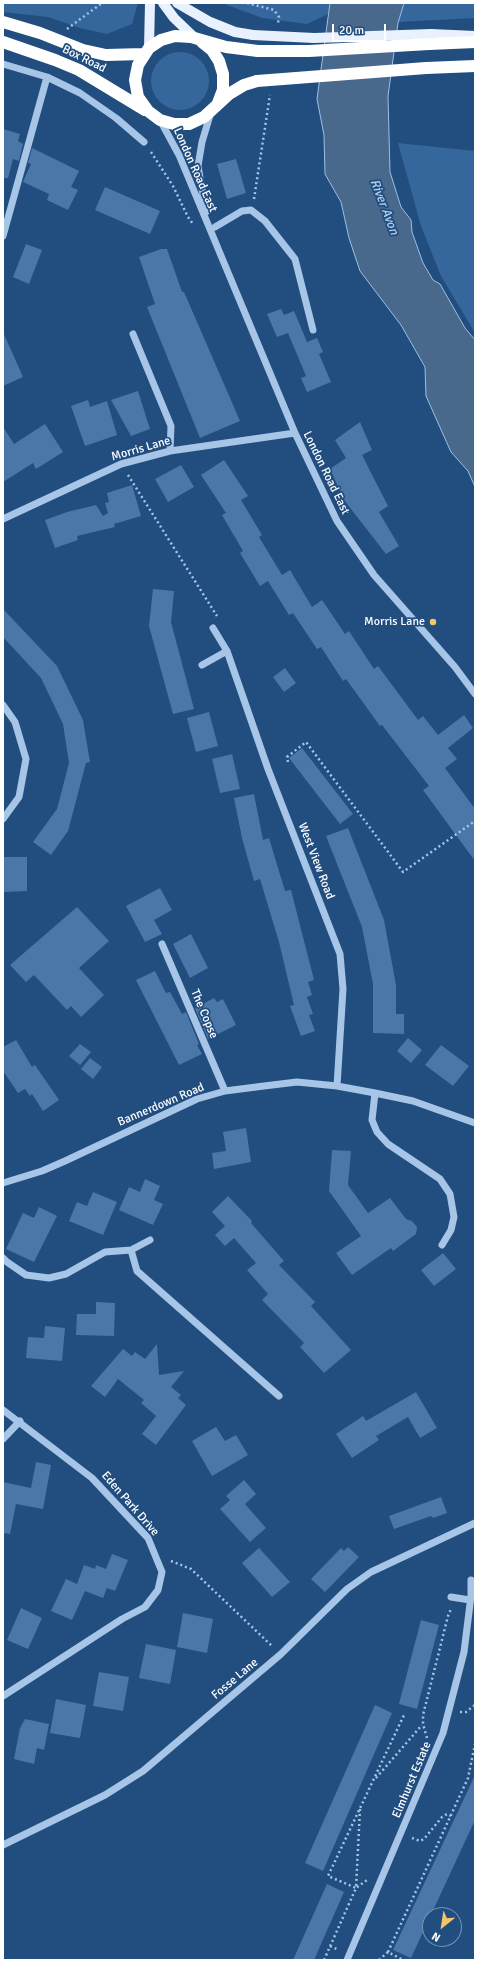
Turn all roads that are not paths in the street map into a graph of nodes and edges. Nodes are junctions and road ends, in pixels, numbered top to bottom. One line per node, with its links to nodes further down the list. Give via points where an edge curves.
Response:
1 (150, 3): 10 (main road)
2 (163, 3): 7 (main road, via 174,18)
3 (177, 3): 6 (main road, bridge, via 210,22 235,32 253,35)
4 (3, 22): 10 (highway, Box Road, via 106,55)
5 (475, 36): 6 (main road)
6 (430, 39): 7 (highway, bridge, via 309,51 258,51); 9 (highway)
7 (198, 40): 10 (highway, via 175,36 161,40); 14 (highway, via 212,50 223,74 223,90)
8 (3, 42): 15 (highway, Box Road, via 79,70)
9 (475, 42)
10 (146, 51): 15 (highway, via 138,65 135,80 138,97)
11 (3, 64): 13 (street)
12 (475, 66): 14 (highway, bridge, via 257,81 244,85)
13 (47, 76): 17 (street, via 80,93 116,118); 19 (street)
14 (214, 108): 16 (highway, via 204,117 189,124 174,124); 18 (street, London Road East, via 202,142 198,166)
15 (148, 111): 16 (highway)
16 (160, 120): 18 (street, London Road East)
17 (144, 142)
18 (212, 228): 20 (street, via 242,211 251,210 265,221 295,258); 22 (street, London Road East)
19 (3, 236)
20 (313, 330)
21 (133, 334): 23 (street, via 171,426)
22 (295, 433): 23 (street, Morris Lane); 28 (street, London Road East, via 336,521 357,553)
23 (170, 451): 24 (street, Morris Lane, via 121,464)
24 (3, 519)
25 (213, 628): 26 (street, West View Road)
26 (227, 651): 27 (street); 32 (street, West View Road, via 268,769 340,954 343,989)
27 (202, 665)
28 (475, 694)
29 (3, 706): 30 (street, via 15,722 26,758 19,797)
30 (3, 819)
31 (162, 944): 33 (street, The Copse)
32 (337, 1086): 33 (street, Bannerdown Road, via 297,1082); 34 (street, Bannerdown Road)
33 (225, 1091): 36 (street, Bannerdown Road, via 176,1108 42,1171)
34 (376, 1093): 35 (street, Bannerdown Road, via 413,1101); 38 (street, via 372,1115 377,1132 388,1144 440,1179 450,1194 454,1217 451,1230)
35 (475, 1123)
36 (3, 1183)
37 (150, 1240): 39 (street)
38 (442, 1245)
39 (131, 1250): 40 (street, via 105,1252 66,1274 49,1278 26,1275); 41 (street, via 137,1270)
40 (3, 1258)
41 (279, 1396)
42 (3, 1410): 43 (street, Eden Park Drive)
43 (20, 1421): 44 (street); 49 (street, Eden Park Drive, via 92,1478 148,1538 162,1572 158,1590 145,1607 122,1619)
44 (3, 1438)
45 (475, 1523): 50 (street, Fosse Lane, via 371,1572 347,1589 281,1654 144,1771 105,1795)
46 (471, 1580): 48 (street, Elmhurst Estate)
47 (451, 1598): 48 (street)
48 (470, 1600): 51 (street, Elmhurst Estate, via 464,1652 443,1733)
49 (3, 1696)
50 (3, 1845)
51 (347, 1960)

